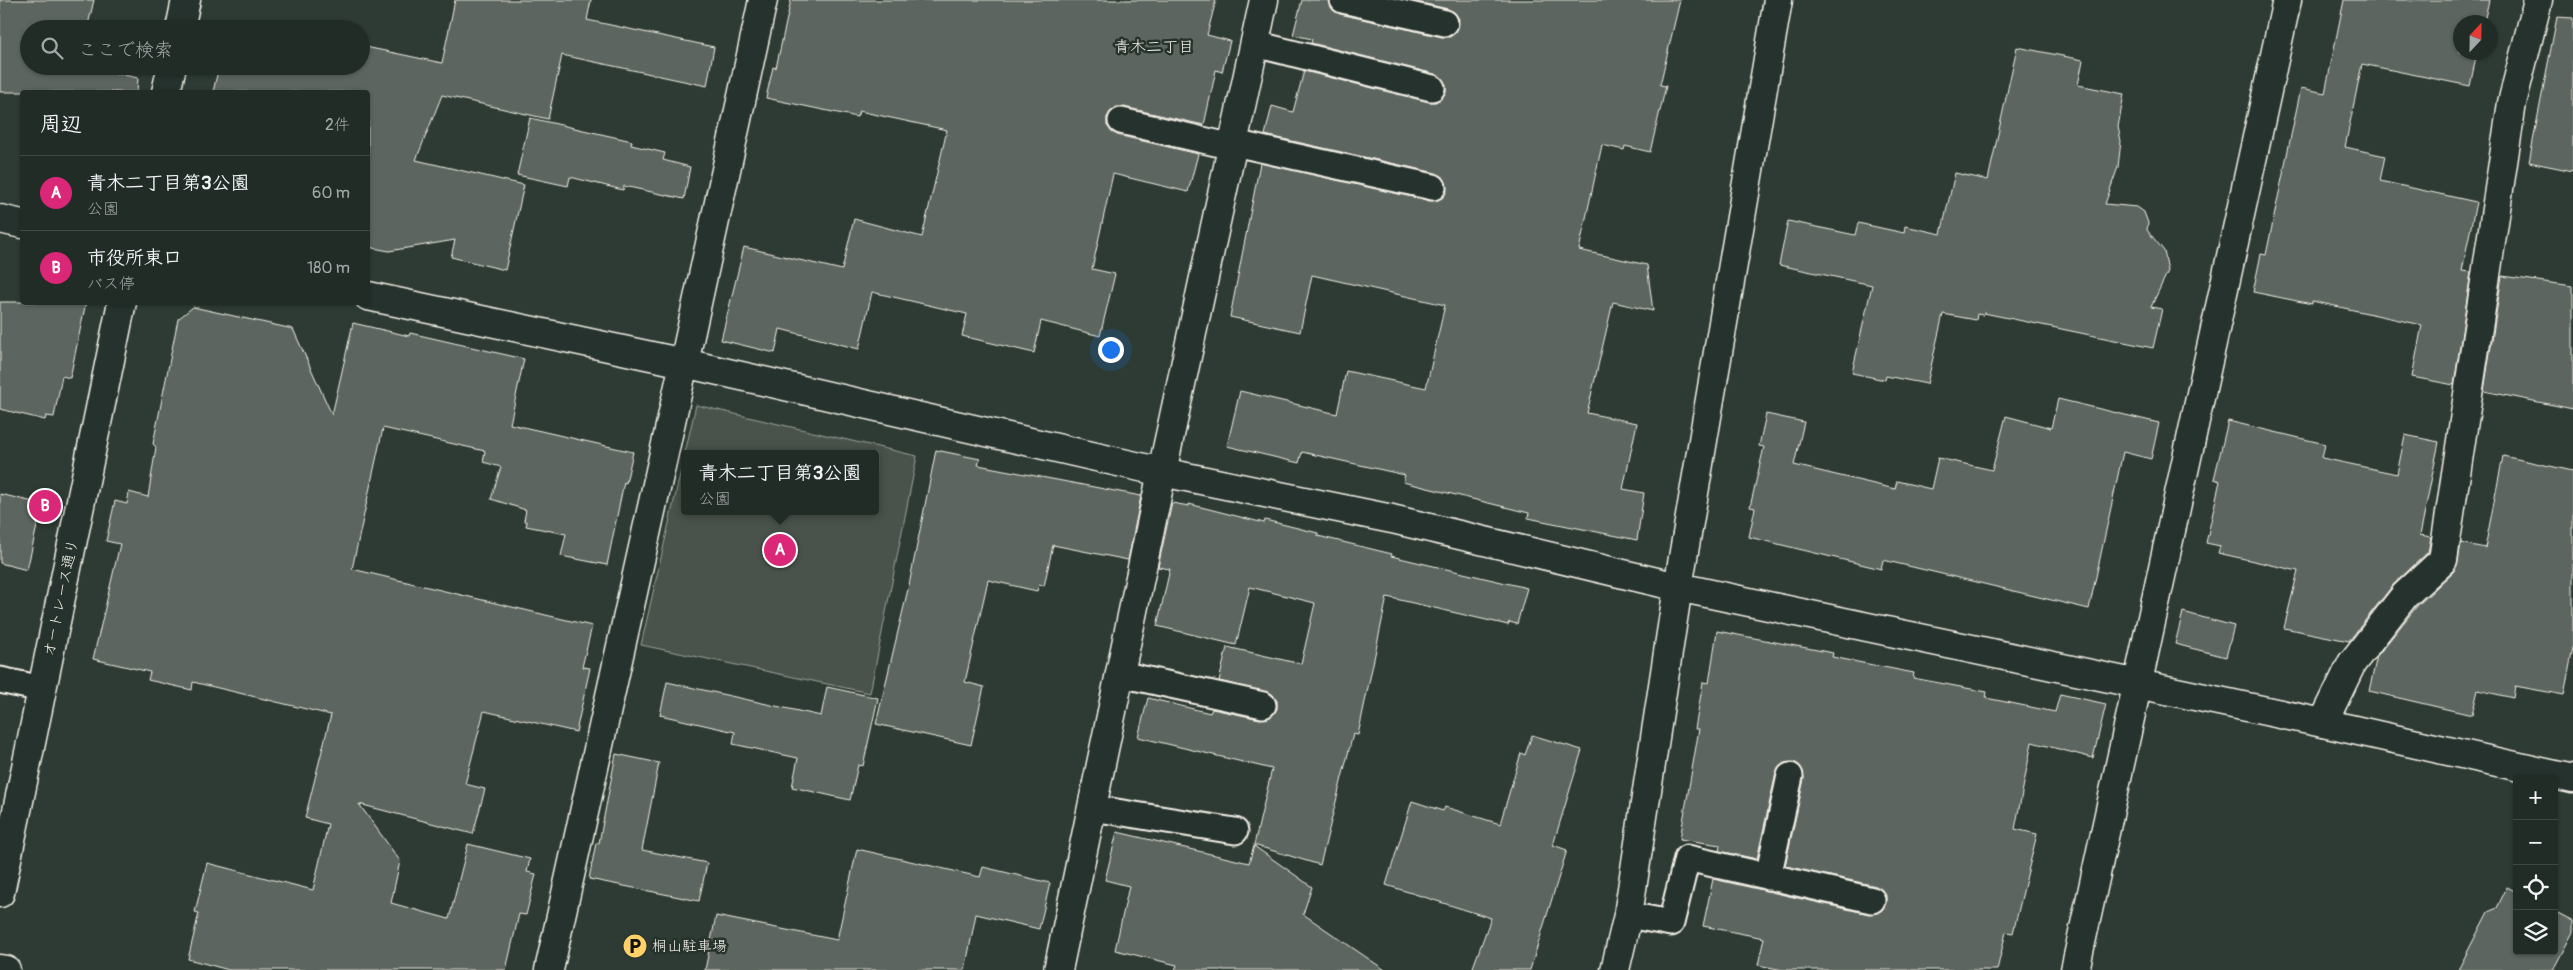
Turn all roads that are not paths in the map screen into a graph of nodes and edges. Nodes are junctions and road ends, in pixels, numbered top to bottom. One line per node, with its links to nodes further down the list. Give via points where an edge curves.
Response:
1 (186, 0): 8 (street)
2 (763, 0): 21 (street)
3 (1264, 0): 10 (street)
4 (1343, 0): 9 (lane)
5 (1778, 0): 23 (street)
6 (2287, 0): 26 (street)
7 (2538, 0): 29 (street, via 2512,103 2444,560 2405,596 2352,662)
8 (182, 20)
9 (1445, 23)
10 (1255, 44): 12 (lane); 15 (street)
11 (170, 75): 13 (street)
12 (1432, 88)
13 (166, 90)
14 (1121, 121): 15 (lane)
15 (1233, 145): 16 (lane); 22 (street)
16 (1433, 187)
17 (0, 219): 18 (street)
18 (20, 224)
19 (370, 296): 21 (street)
20 (121, 305): 27 (street, オートレース通り)
21 (684, 363): 22 (street); 40 (street)
22 (1162, 472): 23 (street, via 1392,519); 24 (street)
23 (1678, 587): 26 (street); 37 (street)
24 (1120, 674): 28 (lane); 32 (street)
25 (0, 680): 27 (lane)
26 (2137, 684): 29 (street); 43 (street)
27 (42, 689): 35 (street, オートレース通り)
28 (1263, 704)
29 (2323, 723): 31 (street)
30 (1790, 776): 34 (lane)
31 (2573, 779)
32 (1092, 808): 33 (lane); 41 (street)
33 (1235, 831)
34 (1768, 877): 36 (lane); 37 (lane, via 1686,858 1672,923)
35 (0, 894)
36 (1872, 900)
37 (1628, 915): 42 (street)
38 (0, 969): 39 (street)
39 (6, 970)
40 (549, 970)
41 (1058, 970)
42 (1615, 970)
43 (2075, 970)

